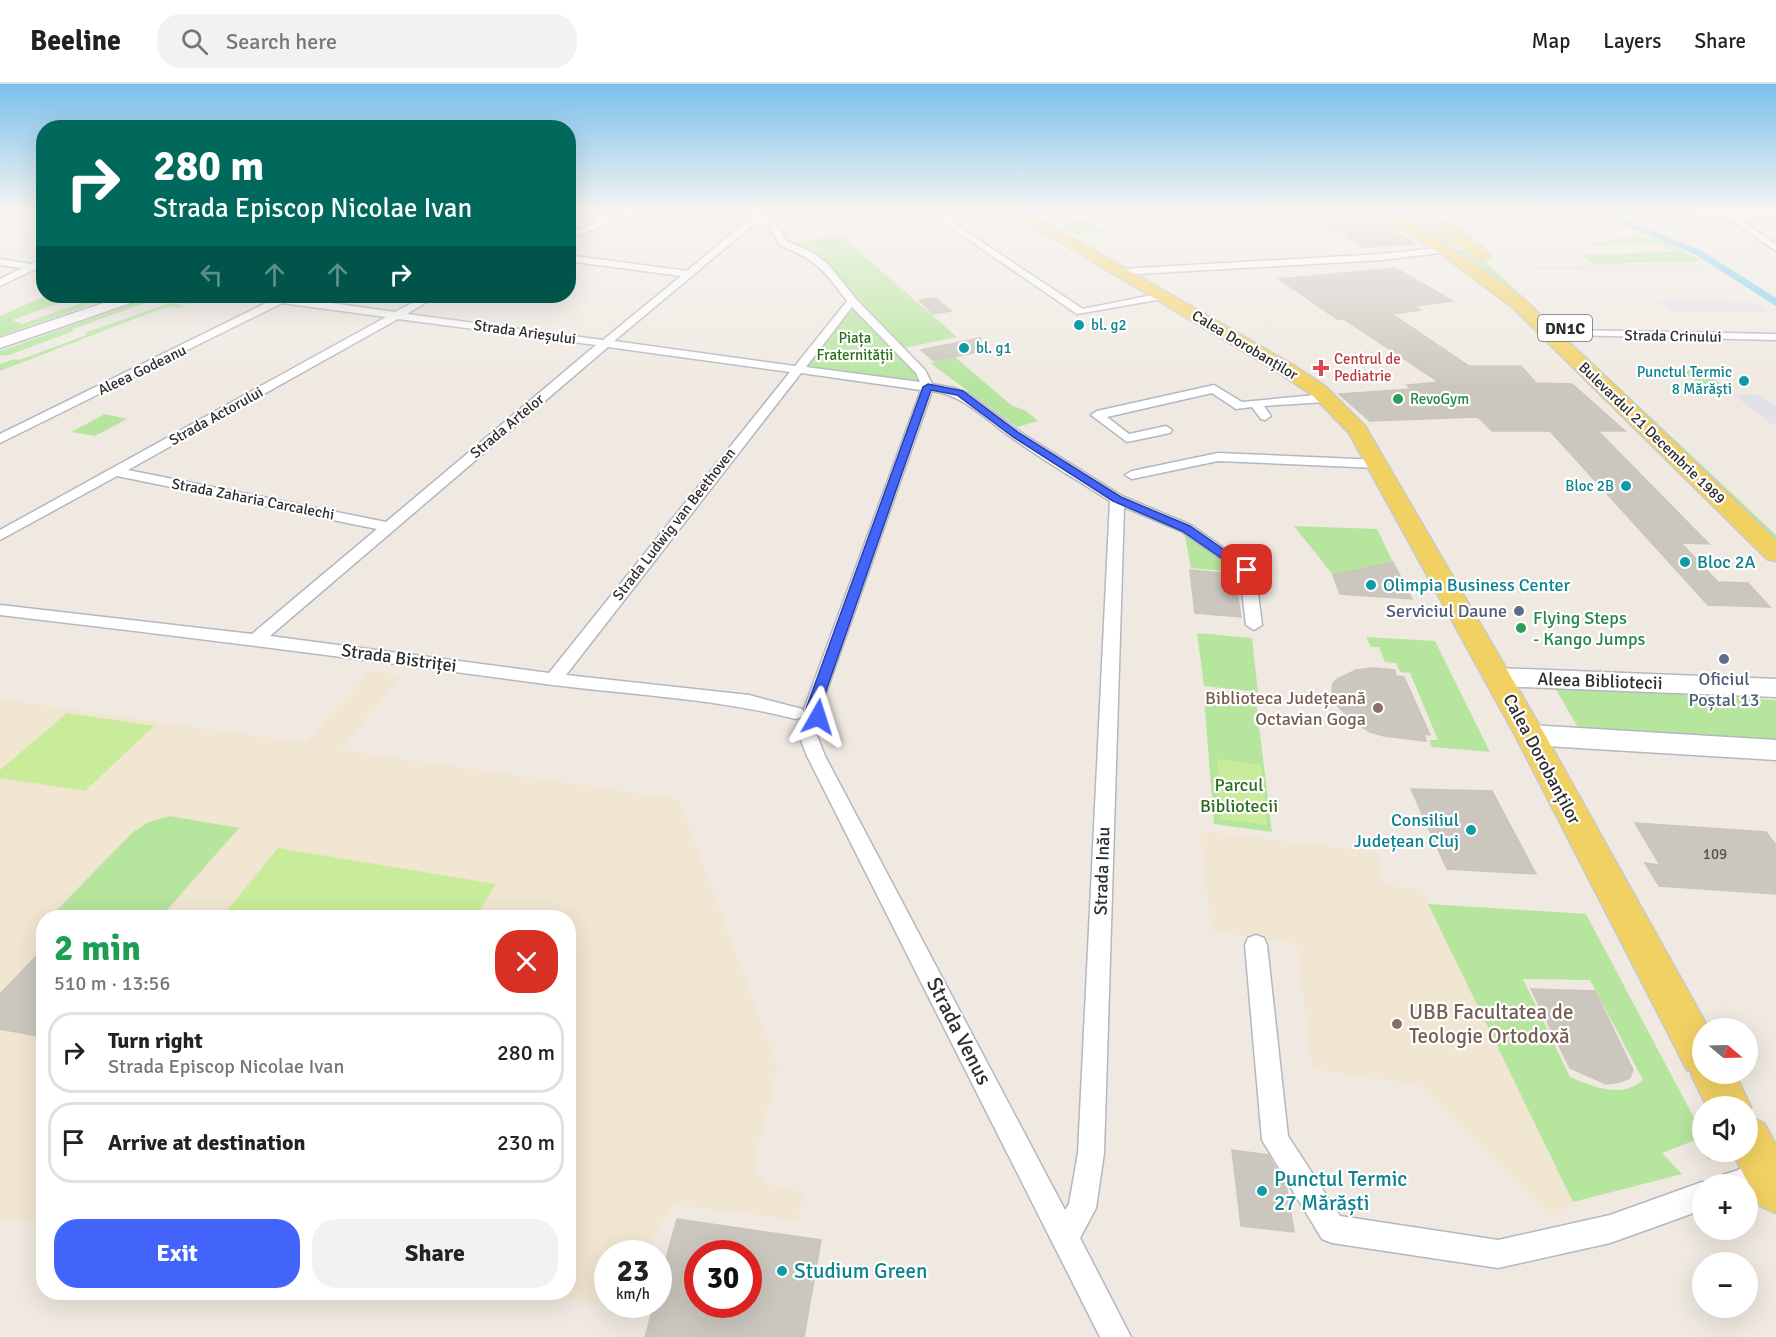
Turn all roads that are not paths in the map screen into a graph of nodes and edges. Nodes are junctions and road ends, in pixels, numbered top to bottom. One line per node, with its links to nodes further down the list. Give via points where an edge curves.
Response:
1 (30, 270): 12 (street)
2 (662, 270): 11 (street)
3 (692, 270): 11 (street, Strada Artelor)
4 (827, 270): 14 (street)
5 (1020, 270): 13 (street, via 1082,312)
6 (1118, 270): 10 (main road, Calea Dorobanților)
7 (1147, 270): 10 (street)
8 (1474, 270): 38 (main road, Bulevardul 21 Decembrie 1989 / DN1C, via 1527,311)
9 (1500, 270): 20 (main road, Bulevardul 21 Decembrie 1989 / DN1C)
10 (1121, 272): 13 (main road, Calea Dorobanților)
11 (688, 274): 23 (street, Strada Artelor)
12 (0, 283)
13 (1162, 296): 26 (main road, Calea Dorobanților, via 1288,370)
14 (852, 301): 24 (street); 25 (street, via 921,372)
15 (117, 303): 22 (main road)
16 (274, 303): 30 (street, Aleea Godeanu)
17 (313, 303): 19 (street, Strada Arieșului)
18 (417, 303): 19 (street, Strada Actorului)
19 (397, 314): 23 (street, Strada Arieșului); 32 (street, Strada Actorului)
20 (1571, 333): 21 (street, Strada Crinului); 35 (main road, Bulevardul 21 Decembrie 1989 / DN1C)
21 (1776, 337)
22 (0, 343)
23 (604, 344): 24 (street, Strada Arieșului); 36 (street, Strada Artelor)
24 (796, 369): 25 (street); 43 (street, Strada Ludwig van Beethoven)
25 (928, 387): 34 (street, via 960,393 1016,435); 45 (street)
26 (1326, 398): 27 (street, Calea Dorobanților); 31 (main road, Calea Dorobanților, via 1358,430)
27 (1255, 403): 28 (street); 29 (street, Calea Dorobanților, via 1240,406 1214,389 1097,416 1127,438)
28 (1265, 416)
29 (1166, 430)
30 (0, 438)
31 (1378, 464): 33 (street, via 1218,457); 42 (main road, Calea Dorobanților)
32 (116, 472): 36 (street, Strada Zaharia Carcalechi); 37 (street, Strada Actorului)
33 (1132, 475)
34 (1117, 499): 40 (street, via 1186,528 1247,570); 51 (street, Strada Inău, via 1091,1153 1082,1208)
35 (1776, 526)
36 (389, 527): 41 (street, Strada Artelor)
37 (0, 536)
38 (1776, 554)
39 (0, 610): 41 (street, Strada Bistriței)
40 (1254, 625)
41 (256, 639): 43 (street, Strada Bistriței)
42 (1497, 677): 44 (main road, Aleea Bibliotecii); 46 (main road, Calea Dorobanților)
43 (553, 679): 45 (street, Strada Bistriței, via 749,701)
44 (1776, 688)
45 (806, 715): 51 (street, Strada Venus, via 809,742)
46 (1530, 735): 47 (main road); 49 (main road, Calea Dorobanților)
47 (1776, 750)
48 (1256, 945): 50 (street, via 1275,1140 1332,1229 1498,1254 1610,1229)
49 (1692, 1037)
50 (1692, 1200)
51 (1065, 1237): 52 (street, Strada Venus)
52 (1116, 1337)

